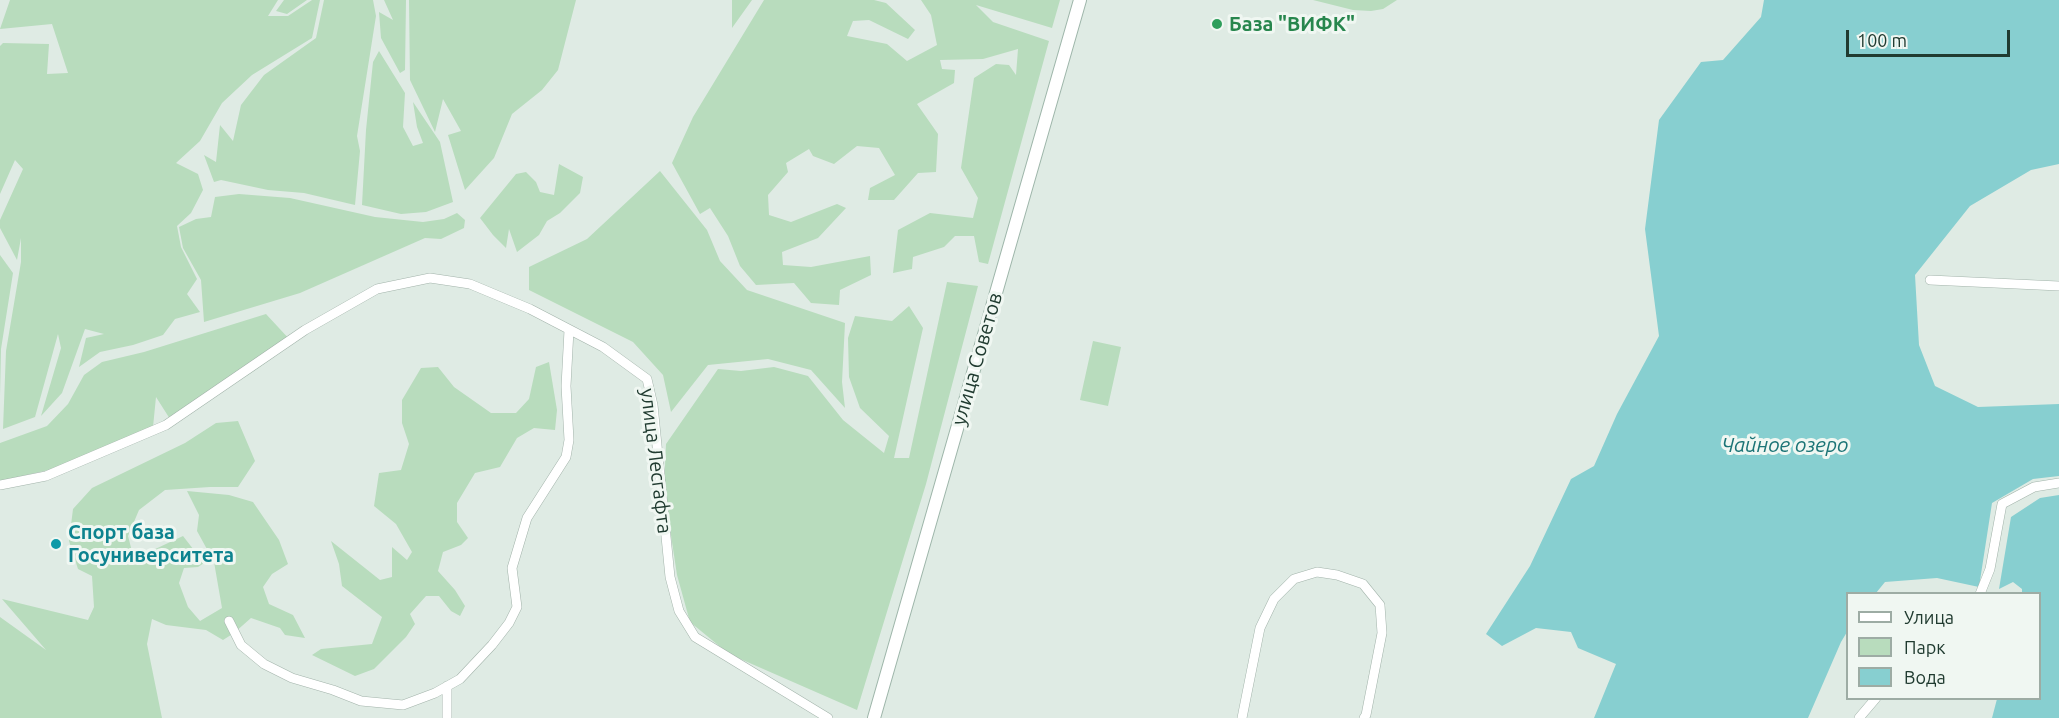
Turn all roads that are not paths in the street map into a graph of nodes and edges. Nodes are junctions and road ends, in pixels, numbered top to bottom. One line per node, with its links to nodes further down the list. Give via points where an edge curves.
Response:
1 (1080, 0): 14 (main road, улица Советов)
2 (1930, 280): 3 (street)
3 (2059, 286)
4 (569, 330): 6 (street, улица Лесгафта, via 470,284 430,278 377,289 305,330 166,425 46,476); 9 (street, via 566,457 527,518 512,568 517,607 492,645); 13 (street, улица Лесгафта, via 603,347 647,380 653,405 670,577 679,611 695,637)
5 (2059, 483): 7 (street, via 2034,487 2002,504 1990,569)
6 (0, 485)
7 (1981, 592)
8 (229, 621): 9 (street, via 241,645 264,664 292,678 361,701 403,705)
9 (447, 686): 12 (street)
10 (1875, 700): 16 (street)
11 (1365, 717): 15 (street, via 1382,633 1380,605 1363,584 1317,572 1294,579 1274,599 1260,628)
12 (447, 718)
13 (828, 718)
14 (874, 718)
15 (1242, 718)
16 (1859, 718)

